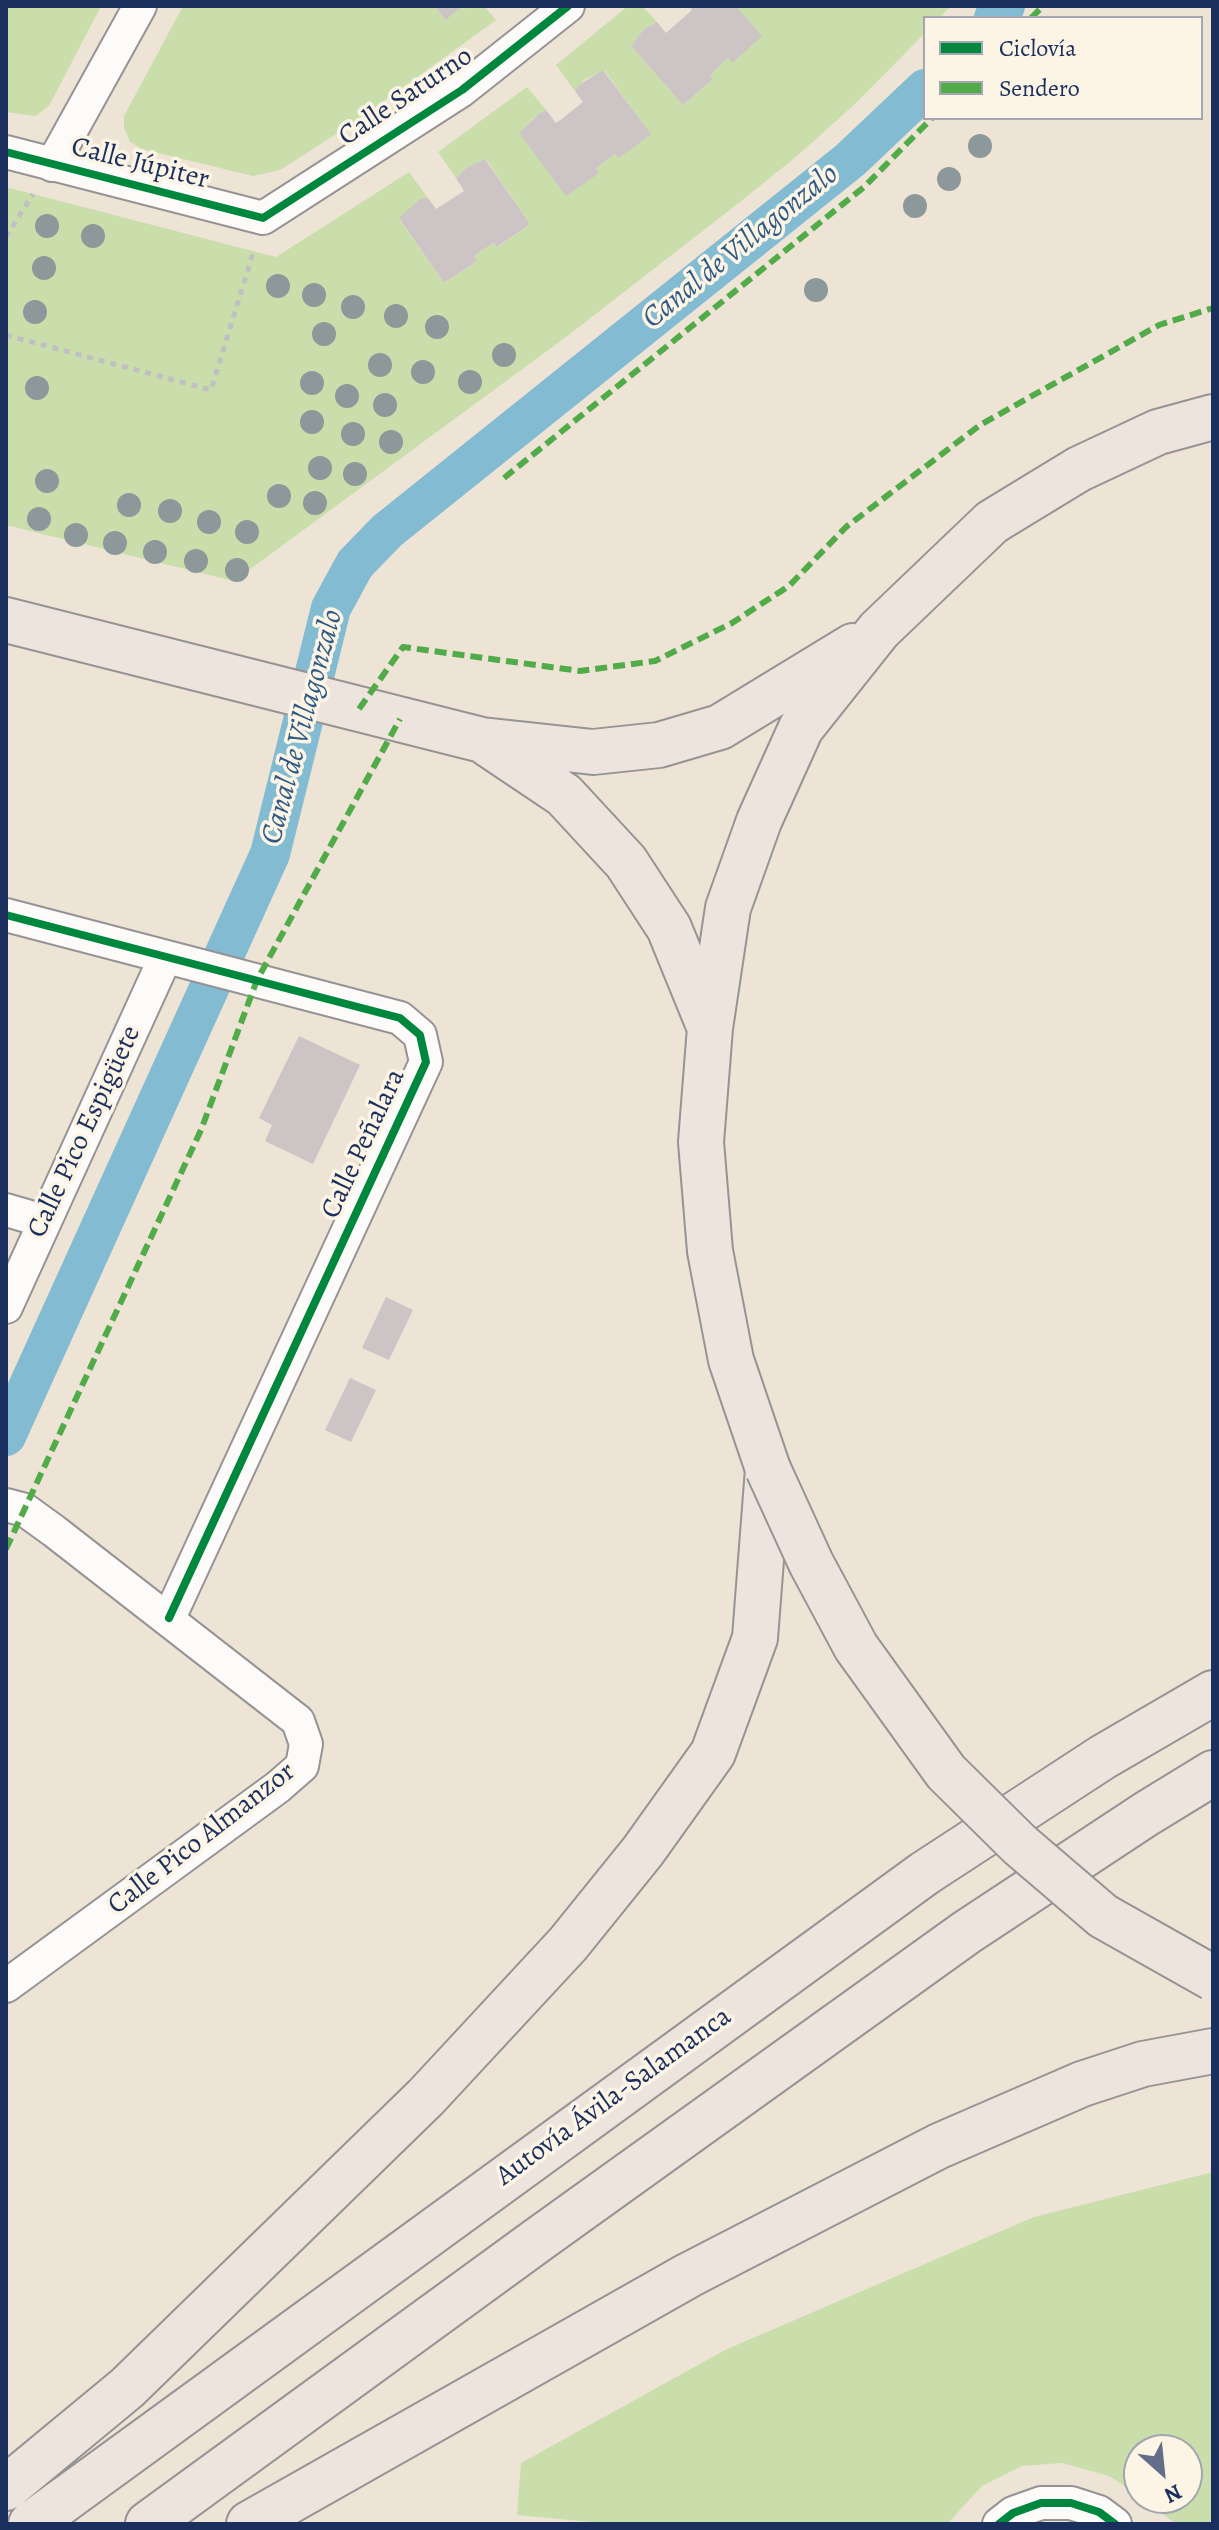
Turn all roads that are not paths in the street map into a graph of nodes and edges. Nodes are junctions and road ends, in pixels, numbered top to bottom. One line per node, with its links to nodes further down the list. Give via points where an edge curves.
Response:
1 (140, 6): 4 (street)
2 (568, 6): 5 (street, Calle Saturno, via 462,90)
3 (6, 152): 4 (street, Calle Júpiter)
4 (44, 178): 5 (street, Calle Júpiter)
5 (263, 218)
6 (1213, 417): 8 (main road, via 1158,432 1079,469 992,522)
7 (6, 620): 9 (main road)
8 (879, 630): 9 (main road, via 720,727 659,745 593,752); 12 (main road, via 801,728 759,821 728,908)
9 (482, 740): 12 (main road, via 564,795 626,862 669,928)
10 (6, 915): 11 (street, Calle Peñalara)
11 (165, 958): 14 (street, Calle Pico Espigüete); 18 (street, Calle Peñalara, via 400,1018 420,1035 426,1062)
12 (710, 1028): 16 (main road, via 701,1142 710,1251 731,1360)
13 (6, 1210): 14 (street)
14 (44, 1221): 15 (street, Calle Pico Espigüete)
15 (6, 1307)
16 (768, 1469): 21 (main road, bridge, via 856,1647 946,1772 1103,1916); 24 (main road, via 755,1638 713,1753 643,1851 568,1944 426,2097 127,2388)
17 (6, 1505): 18 (street, Calle Pico Almanzor, via 25,1510)
18 (169, 1618): 22 (street, Calle Pico Almanzor, via 298,1721 306,1744 302,1766)
19 (1213, 1693): 25 (main road, Autovía Ávila-Salamanca, via 1103,1757 925,1873)
20 (1213, 1773): 26 (main road, via 967,1932)
21 (1213, 1978)
22 (6, 1986)
23 (1213, 2051): 27 (main road, via 1143,2064 1082,2084 939,2146 689,2275)
24 (6, 2488)
25 (31, 2524)
26 (148, 2524)
27 (249, 2524)
28 (999, 2524): 29 (street, via 1041,2503 1071,2503)
29 (1115, 2524)

